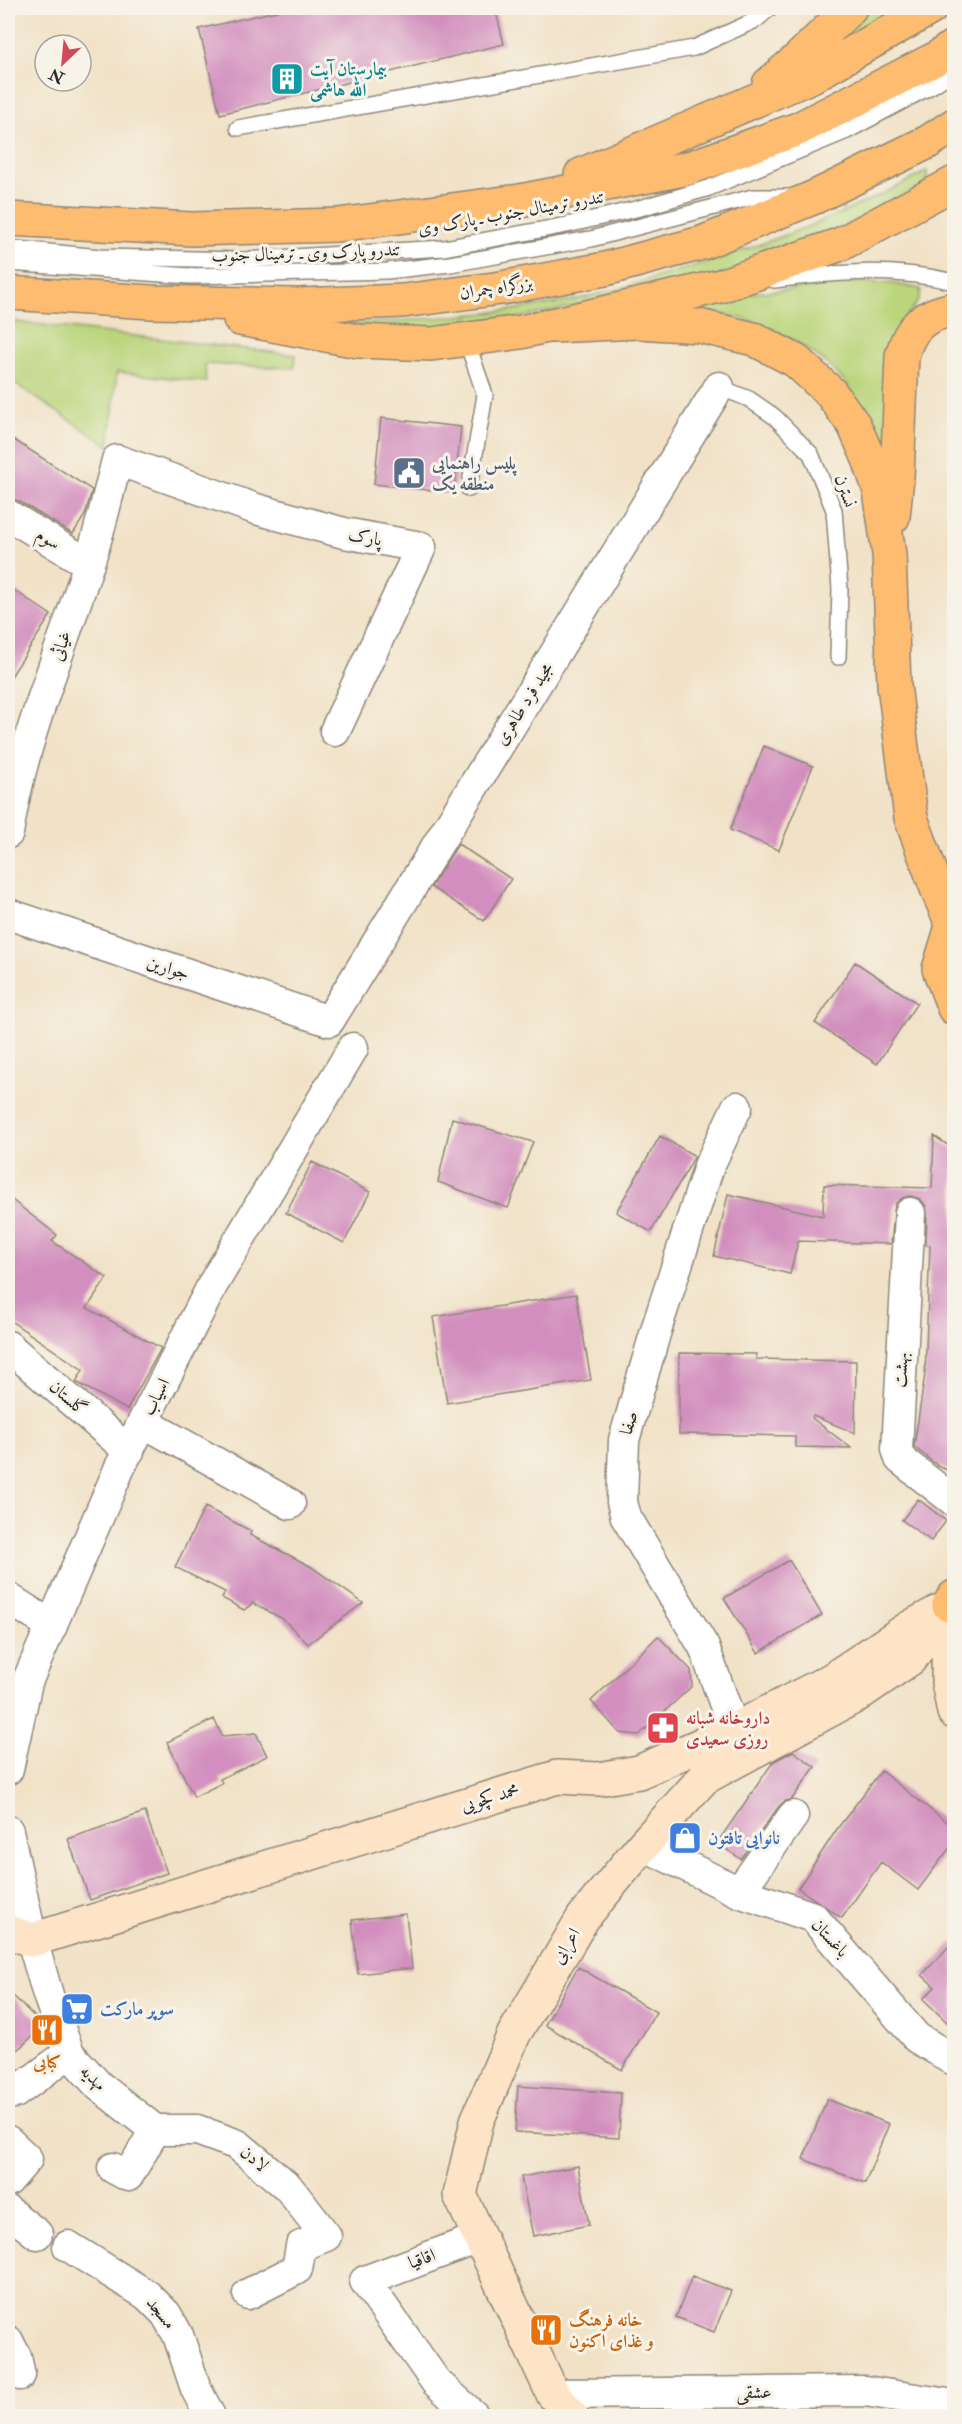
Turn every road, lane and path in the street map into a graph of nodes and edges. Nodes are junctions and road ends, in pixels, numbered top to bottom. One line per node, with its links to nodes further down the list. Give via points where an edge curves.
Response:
1 (770, 8): 8 (lane, via 756,20 694,48)
2 (850, 8): 6 (highway)
3 (931, 8): 6 (highway, via 812,76)
4 (954, 45): 11 (highway, via 937,58 798,129 689,168)
5 (954, 71): 13 (lane, تندرو ترمینال جنوب ـ پارک وی, via 847,131 709,188 567,225 444,248 243,260 100,257)
6 (741, 108): 11 (highway)
7 (954, 125): 10 (highway, بزرگراه چمران, via 928,142)
8 (238, 128)
9 (954, 183): 16 (highway, via 841,244)
10 (815, 197): 14 (lane, تندرو پارک وی ـ ترمینال جنوب, via 753,197 591,239 387,271 190,276); 18 (highway, بزرگراه چمران, via 702,243 605,269 501,288 403,301 297,305)
11 (520, 201): 12 (highway, via 338,225 192,229)
12 (8, 219)
13 (8, 248)
14 (8, 263)
15 (954, 282): 16 (lane, via 920,274 863,272)
16 (720, 286): 20 (highway)
17 (8, 293): 18 (highway, بزرگراه چمران)
18 (151, 302): 21 (highway, via 358,341 431,344)
19 (954, 309): 26 (highway, via 937,312 918,324 907,339 902,356 897,478)
20 (553, 326): 21 (highway); 26 (highway, via 638,322 699,326 754,339 795,361 830,392 854,425 880,491)
21 (466, 339): 24 (lane, via 486,395)
22 (719, 387): 28 (lane, نسترن, via 749,399 775,417 811,454 834,510 840,589); 34 (street, مجید فرد طاهری)
23 (117, 460): 27 (street, غیاثی); 29 (street, پارک, via 267,512 344,533 421,547)
24 (469, 489)
25 (8, 515): 27 (street, سوم)
26 (889, 554): 32 (highway, via 894,685 911,818)
27 (89, 564): 30 (street, غیاثی, via 27,748)
28 (838, 657)
29 (335, 731)
30 (8, 833)
31 (8, 914): 34 (street, جوارین)
32 (954, 926): 33 (highway, via 939,969)
33 (954, 1008)
34 (329, 1021)
35 (353, 1048): 39 (street, اسیاب, via 213,1284)
36 (737, 1107): 47 (street, صفا, via 709,1166 622,1451 622,1502 626,1517 704,1647)
37 (910, 1213): 41 (street, بهشت, via 897,1449 900,1459)
38 (8, 1346): 40 (street, گلستان)
39 (143, 1422): 40 (street, اسیاب); 42 (street)
40 (129, 1451): 45 (street, اسیاب)
41 (954, 1501)
42 (290, 1504)
43 (8, 1598): 45 (street)
44 (952, 1601): 46 (street, via 948,1682); 47 (street, محمد کچویی, via 831,1680); 51 (street, اعرابی, via 910,1659 856,1696 704,1778)
45 (52, 1626): 48 (street, اسیاب, via 27,1682)
46 (954, 1712)
47 (734, 1730): 54 (street, محمد کچویی, via 639,1772 598,1779 557,1777)
48 (8, 1769)
49 (793, 1816): 53 (street)
50 (8, 1831): 52 (street)
51 (643, 1845): 53 (street, باغستان); 64 (street, اعرابی, via 583,1918 504,2056 477,2121 460,2195)
52 (13, 1879): 54 (street)
53 (739, 1892): 56 (street, باغستان, via 813,1917 917,2038)
54 (20, 1936): 55 (street, مهدیه, via 48,1995)
55 (69, 2053): 57 (street, via 15,2092); 58 (street, مهدیه, via 99,2086)
56 (954, 2060)
57 (8, 2089)
58 (155, 2130): 60 (street, via 128,2176); 66 (street, لادن, via 197,2130 238,2145 288,2187 326,2236 301,2246 297,2269)
59 (8, 2141): 61 (street, via 27,2158)
60 (112, 2168)
61 (8, 2181)
62 (8, 2213): 63 (street)
63 (37, 2234)
64 (479, 2238): 69 (street, اعرابی); 72 (street, اقاقیا, via 365,2281 436,2382)
65 (68, 2246): 71 (street, مسجد, via 147,2295 166,2314)
66 (248, 2294)
67 (8, 2341): 68 (street)
68 (20, 2375)
69 (562, 2405): 70 (street, عشقی, via 865,2391)
70 (954, 2405)
71 (210, 2416)
72 (474, 2416)

